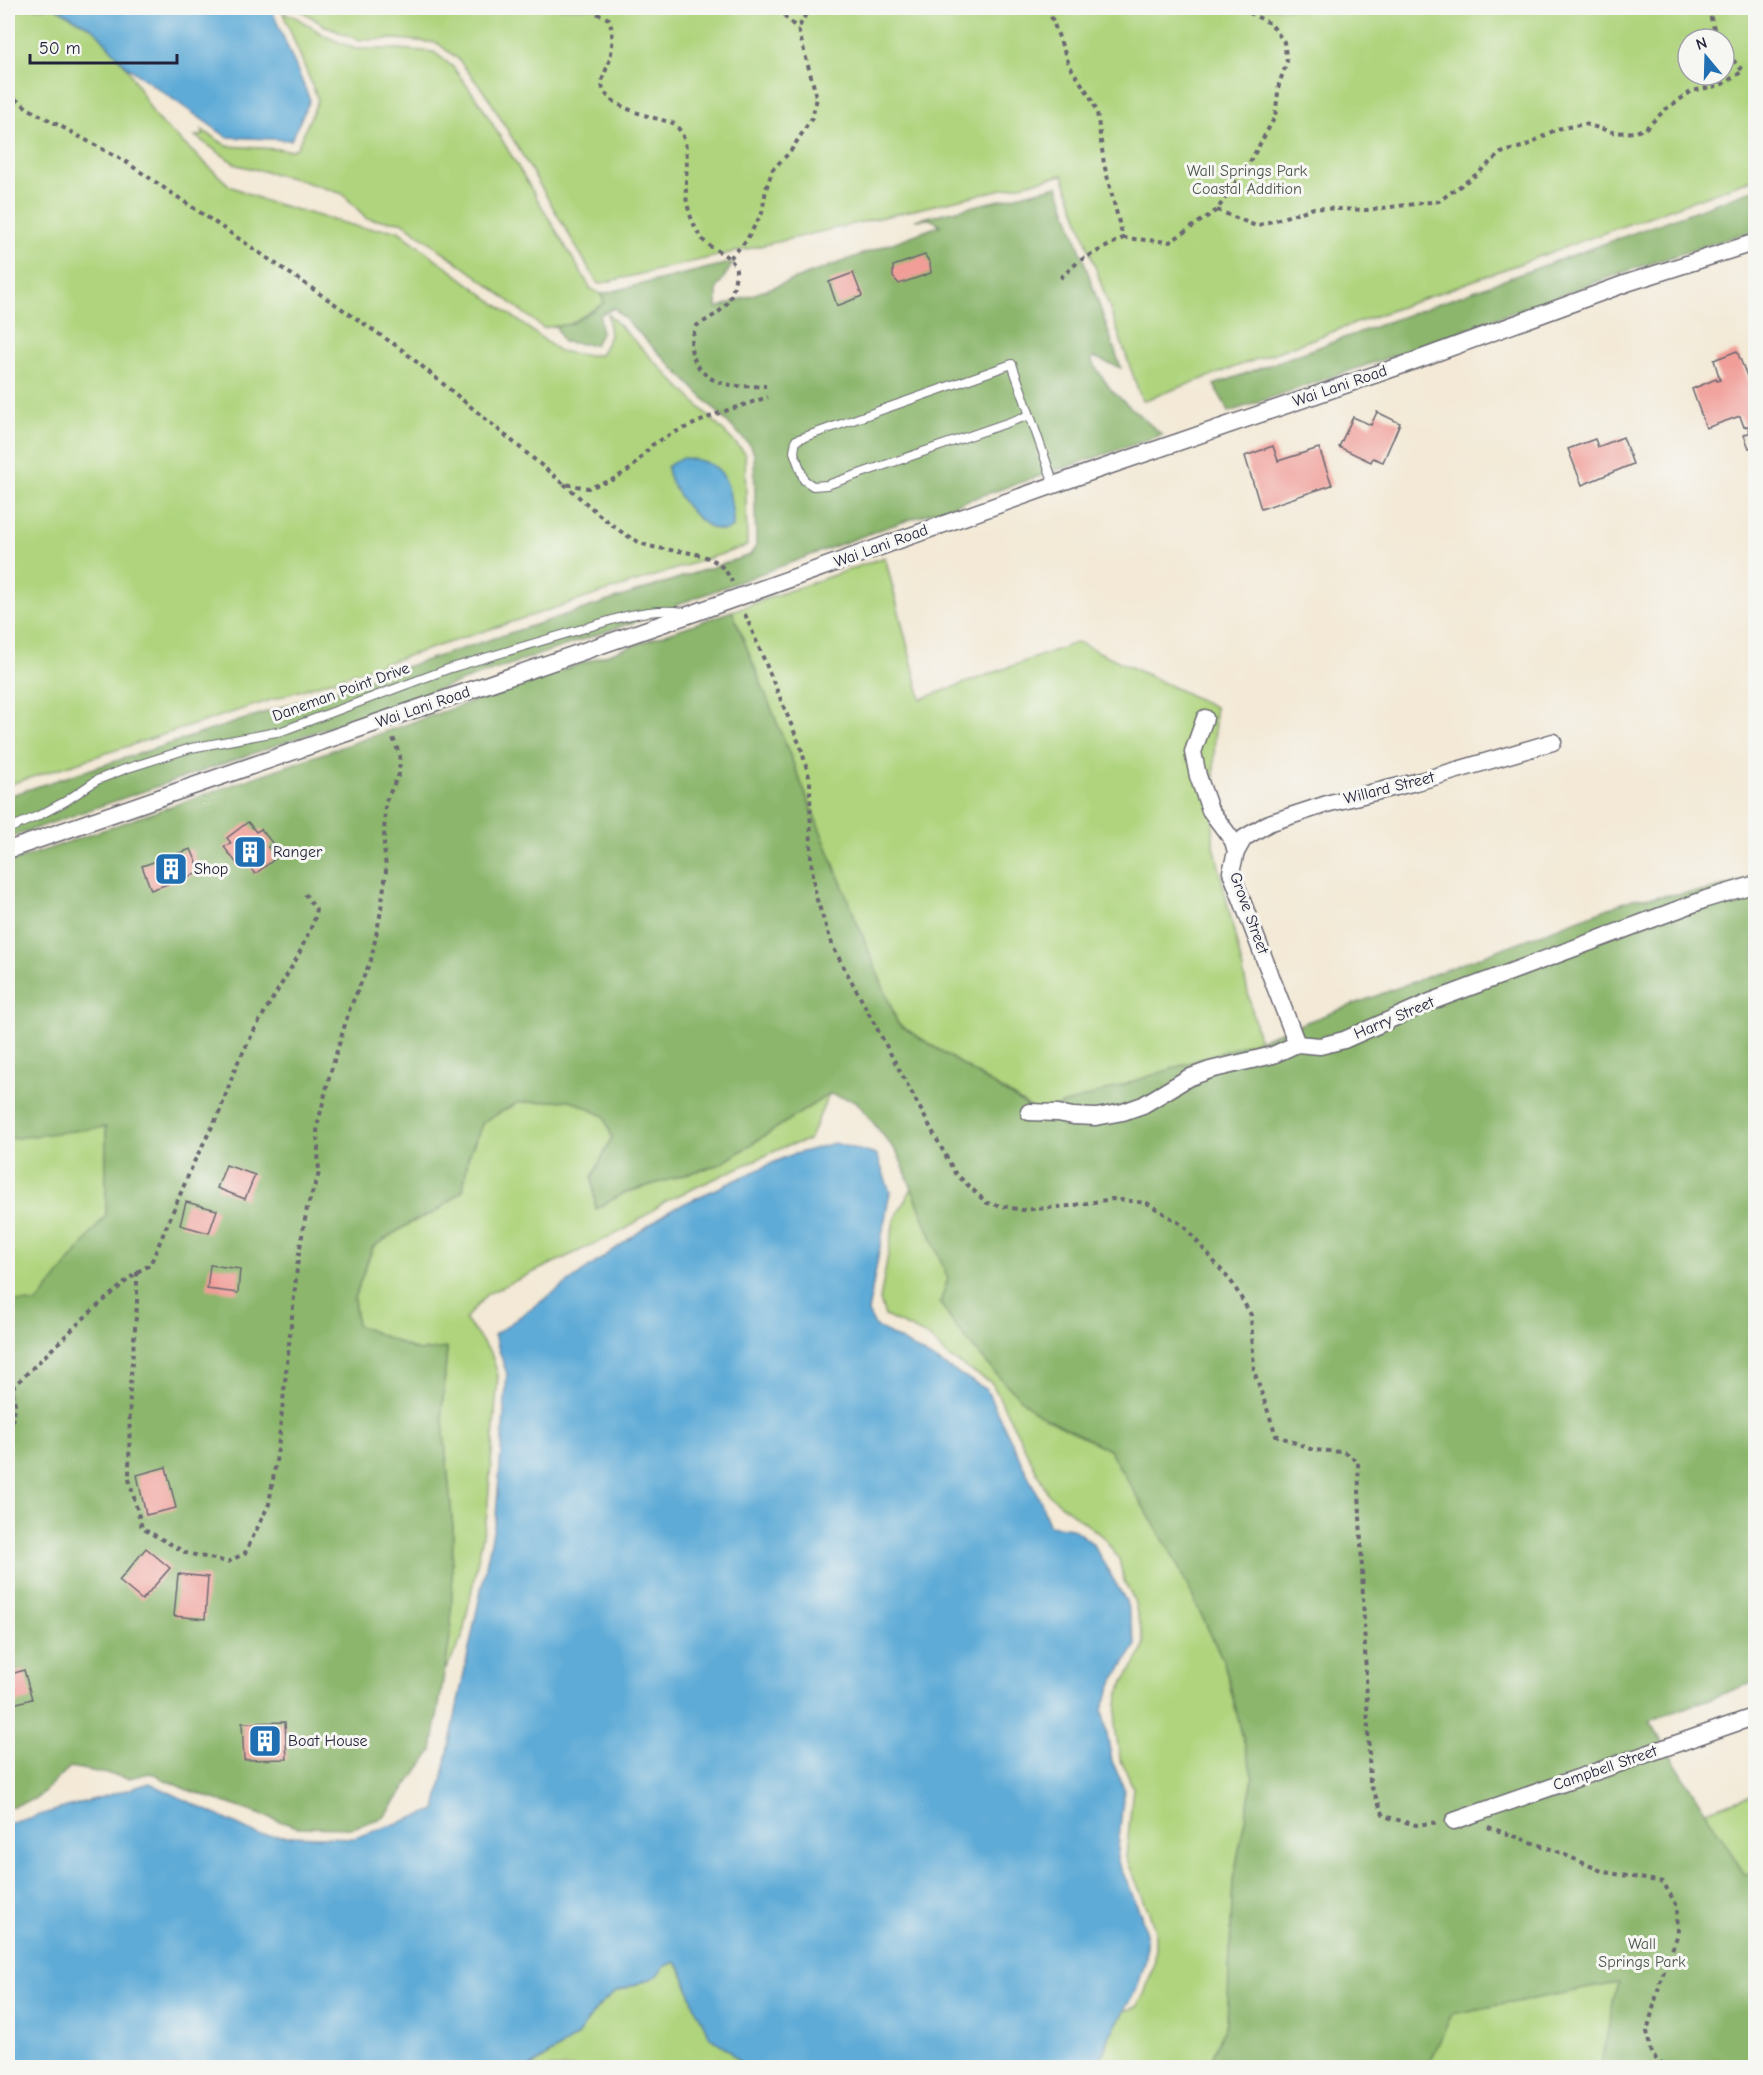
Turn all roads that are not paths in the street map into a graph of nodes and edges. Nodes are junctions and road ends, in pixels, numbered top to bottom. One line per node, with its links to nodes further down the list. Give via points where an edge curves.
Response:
1 (1755, 242): 3 (street, Wai Lani Road, via 1627,283 1403,365)
2 (1030, 415): 2 (lane, via 1012,364 796,440 794,452 804,480 813,486 827,484); 3 (lane)
3 (1054, 484): 4 (street, Wai Lani Road)
4 (694, 613): 7 (lane, Daneman Point Drive, via 666,609 622,617 448,669 282,731 152,759 97,780 38,816); 8 (street, Wai Lani Road)
5 (1205, 718): 9 (street, Grove Street, via 1193,752 1198,776 1210,810 1233,841)
6 (1553, 742): 9 (street, Willard Street, via 1269,823 1244,838)
7 (8, 829)
8 (8, 850)
9 (1236, 852): 11 (street, Grove Street, via 1231,872)
10 (1755, 884): 11 (street, Harry Street, via 1441,998 1344,1040 1320,1046)
11 (1297, 1044): 12 (street, Harry Street, via 1273,1055 1188,1078 1124,1112 1096,1117)
12 (1029, 1112)
13 (1755, 1716): 14 (street, Campbell Street)
14 (1454, 1821)

